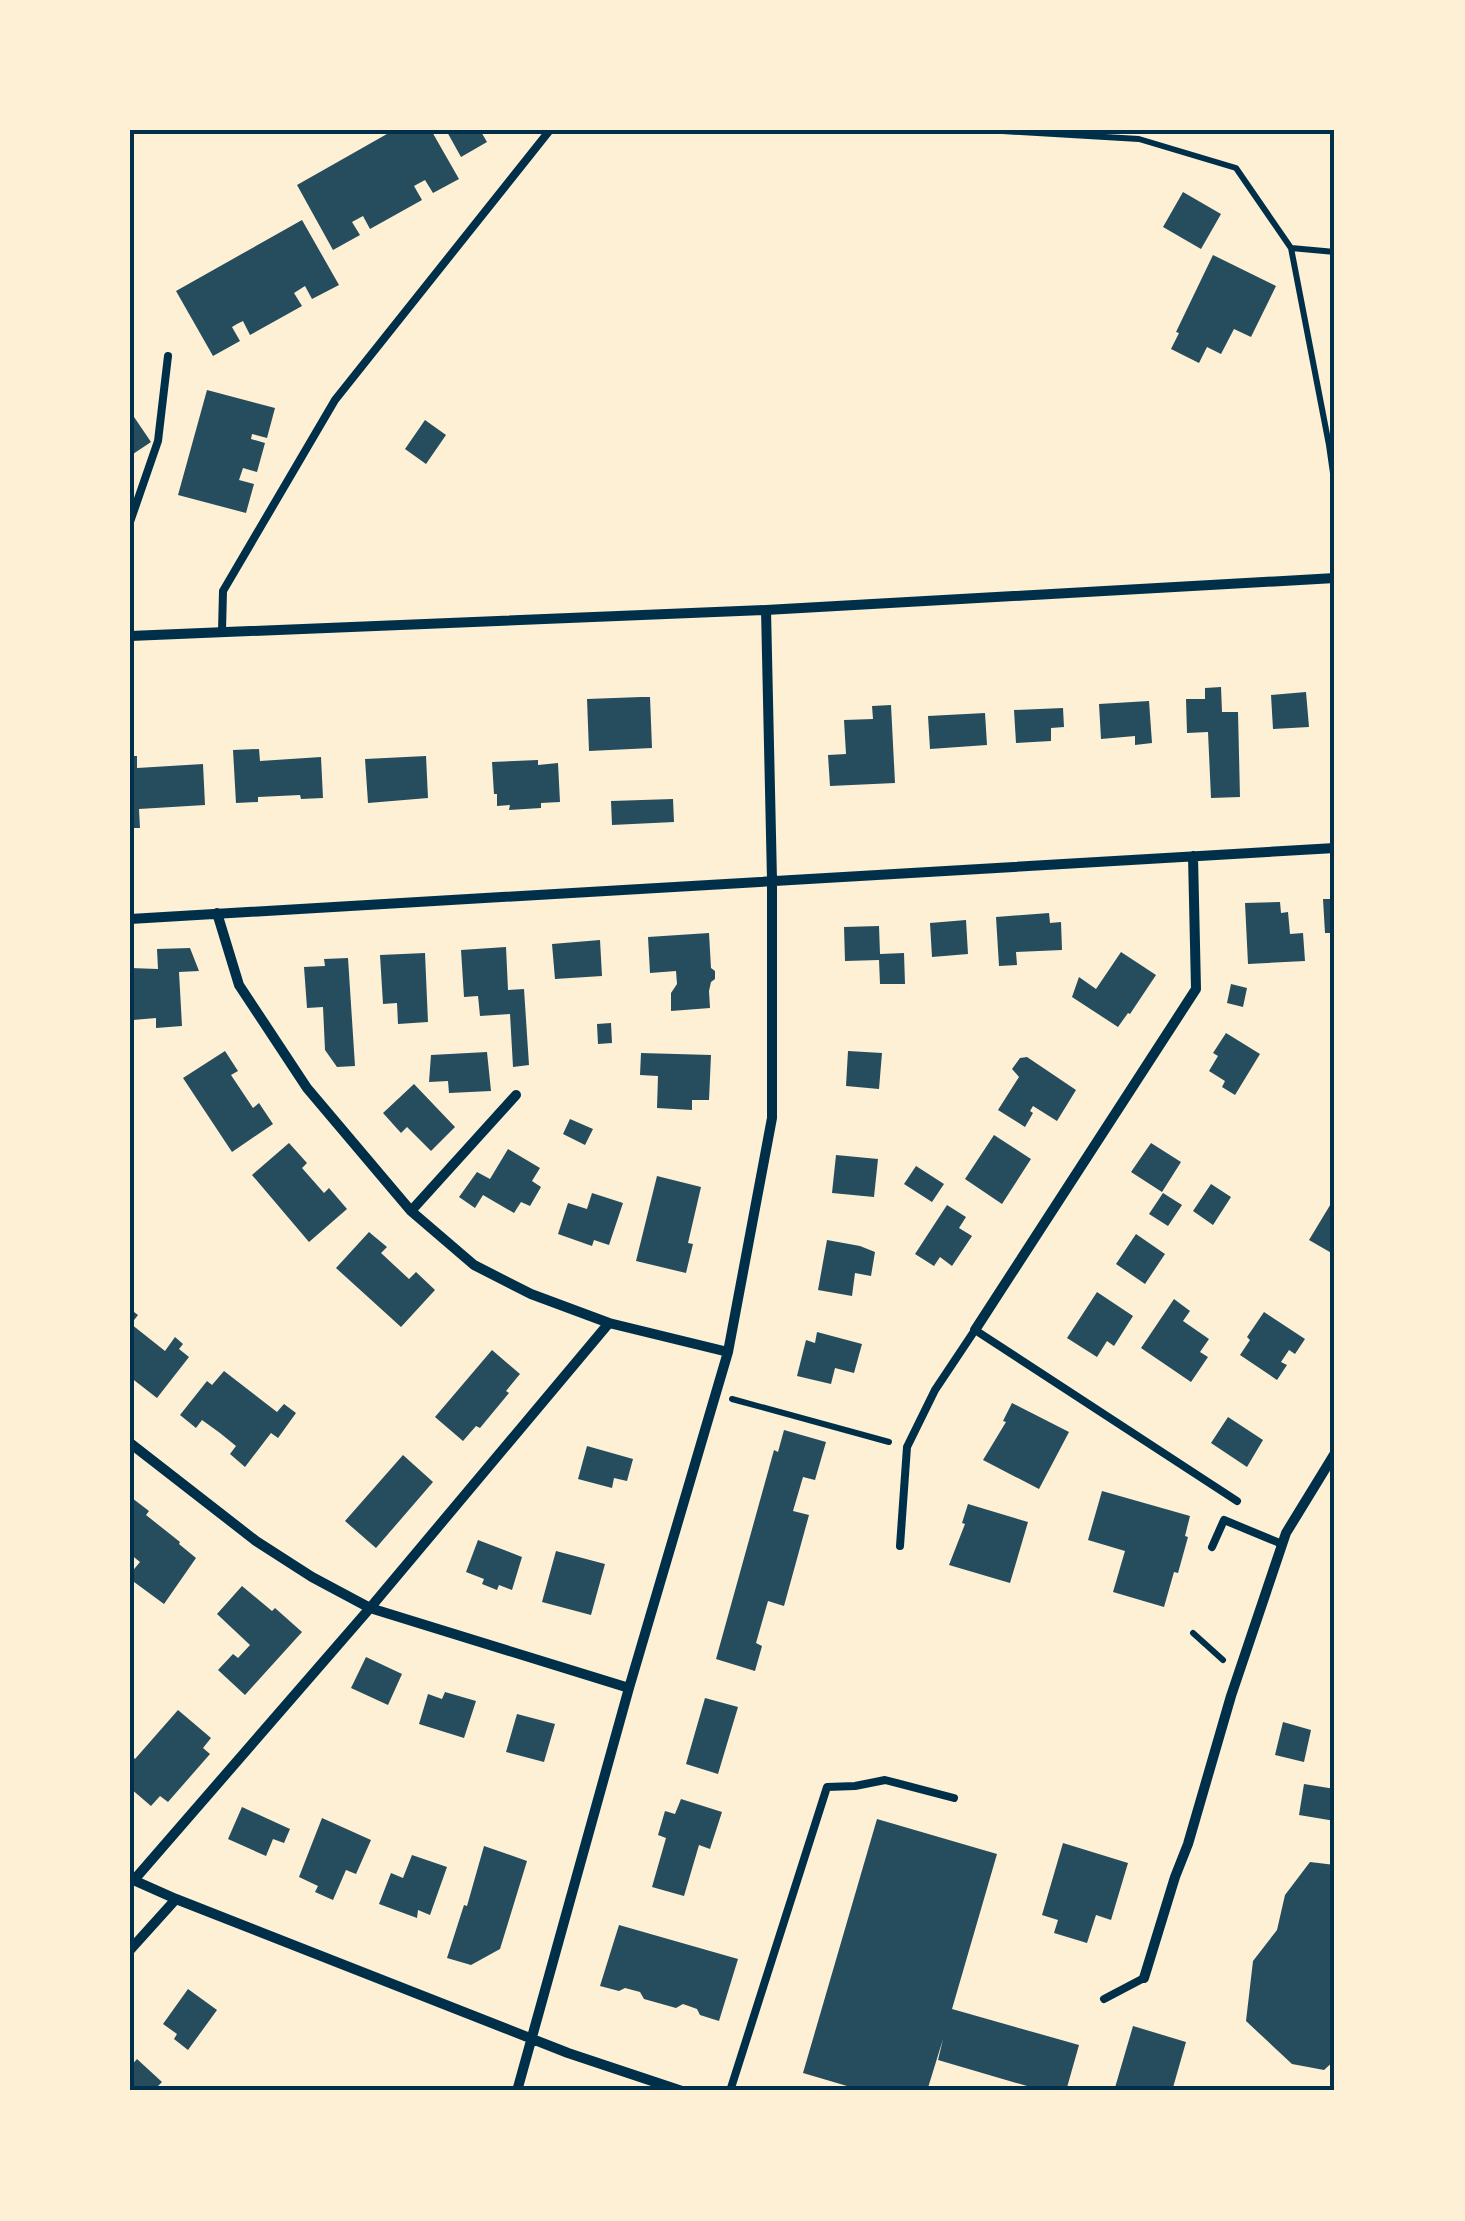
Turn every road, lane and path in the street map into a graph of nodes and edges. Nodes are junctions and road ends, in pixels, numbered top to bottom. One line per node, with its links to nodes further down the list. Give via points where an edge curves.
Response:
1 (550, 130): 11 (lane, via 335,400 223,591)
2 (986, 130): 3 (path, via 1139,140 1236,168)
3 (1291, 248): 4 (path); 6 (path)
4 (1335, 252)
5 (168, 356): 8 (lane, via 158,441)
6 (1332, 442): 7 (path)
7 (1335, 487)
8 (131, 518)
9 (1335, 578): 10 (street)
10 (766, 610): 11 (street); 15 (street)
11 (222, 631): 12 (street)
12 (130, 636)
13 (1335, 848): 14 (street)
14 (1194, 856): 15 (street); 21 (street, via 1196,989)
15 (772, 880): 16 (street); 22 (street, via 772,1118)
16 (216, 913): 17 (street); 19 (street, via 239,985 306,1088)
17 (130, 919)
18 (516, 1095): 19 (street)
19 (411, 1211): 20 (street, via 474,1265)
20 (609, 1323): 22 (street); 31 (street)
21 (975, 1330): 25 (lane); 27 (lane)
22 (728, 1352): 23 (street)
23 (716, 1395): 25 (path); 34 (street)
24 (130, 1443): 31 (street, via 256,1540)
25 (907, 1448): 29 (lane)
26 (1335, 1453): 28 (street)
27 (1237, 1501)
28 (1282, 1544): 30 (lane, via 1224,1520); 33 (street)
29 (900, 1546)
30 (1212, 1547)
31 (370, 1608): 34 (street); 36 (street)
32 (1192, 1633): 33 (path)
33 (1239, 1674): 39 (street)
34 (629, 1688): 41 (street)
35 (954, 1798): 44 (lane, via 886,1780 827,1787)
36 (132, 1879): 37 (street)
37 (176, 1899): 38 (street); 41 (street)
38 (130, 1950)
39 (1144, 1978): 40 (lane)
40 (1104, 1999)
41 (530, 2037): 42 (street); 43 (street)
42 (517, 2091)
43 (682, 2091)
44 (730, 2091)

